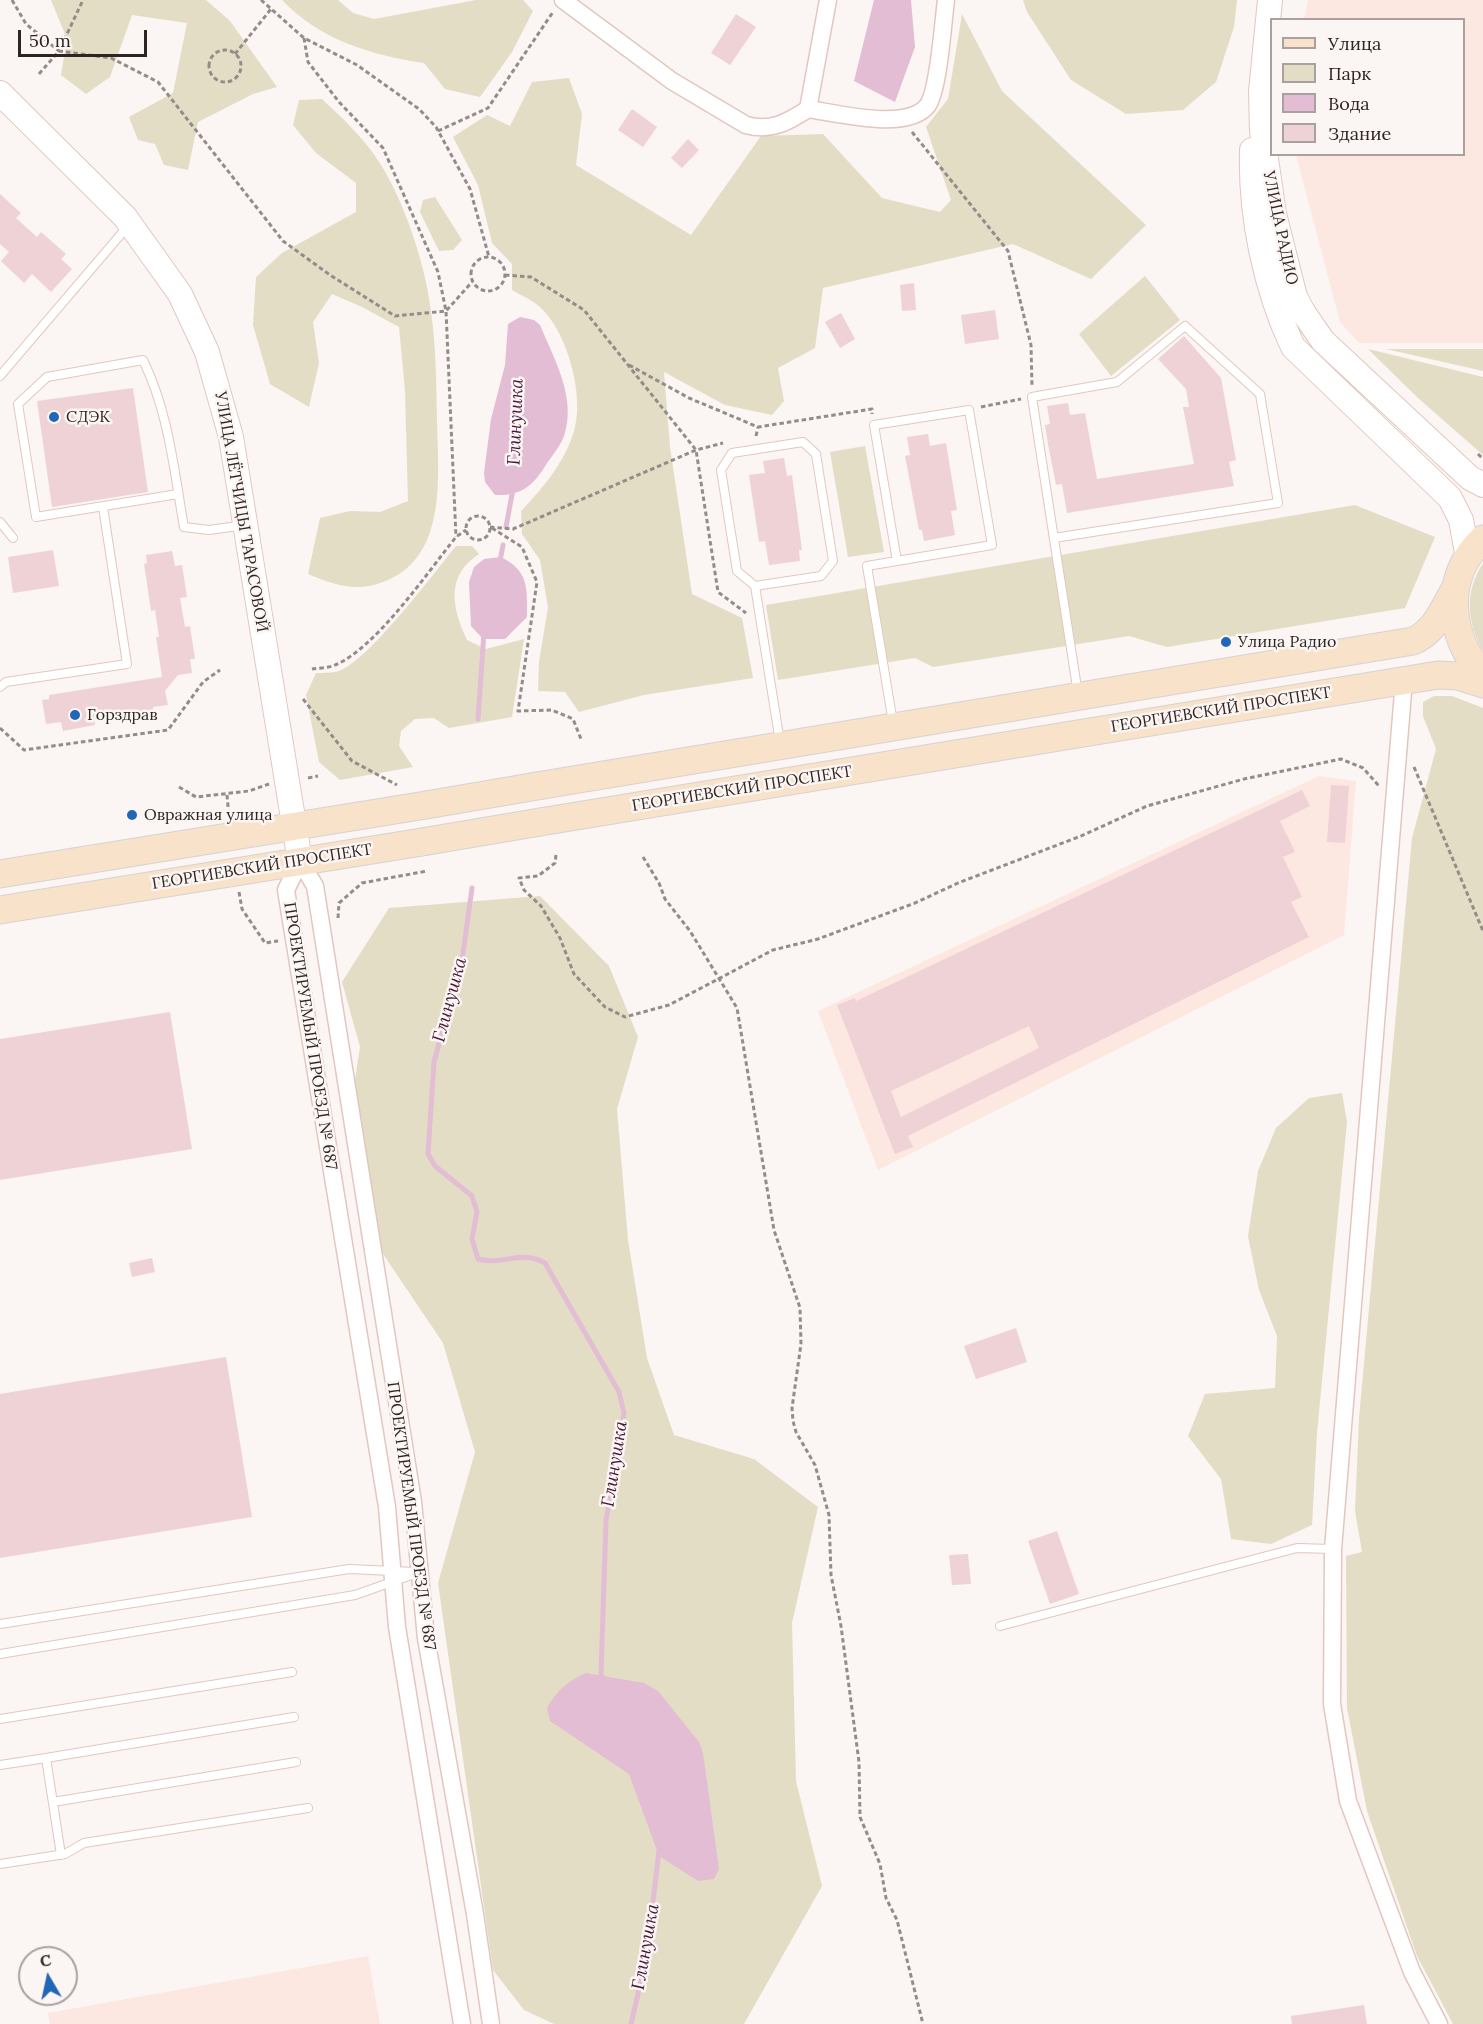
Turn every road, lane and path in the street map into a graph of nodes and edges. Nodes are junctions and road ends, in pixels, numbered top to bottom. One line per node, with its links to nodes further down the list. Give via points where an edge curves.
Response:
1 (12, 0): 10 (path, via 26,24)
2 (82, 0): 10 (path)
3 (261, 0): 8 (path)
4 (828, 0): 15 (street)
5 (946, 0): 16 (street, via 930,100 921,112)
6 (1269, 0): 13 (main road, УЛИЦА РАДИО)
7 (559, 5): 15 (street, via 746,125 769,129); 18 (path, via 488,108)
8 (271, 9): 9 (path); 11 (path)
9 (304, 38): 18 (path, via 357,65 419,109); 23 (path, via 308,62 383,148 438,272)
10 (59, 51): 12 (path); 23 (path, via 111,58 158,82 283,241 330,275 395,316)
11 (235, 54): 11 (path, via 219,52 212,57 210,73 223,82 238,76 241,68)
12 (39, 74)
13 (1261, 92): 17 (main road, УЛИЦА РАДИО); 42 (main road, via 1251,186 1280,320 1293,347 1450,498)
14 (0, 93): 19 (main road, УЛИЦА ЛЁТЧИЦЫ ТАРАСОВОЙ)
15 (808, 109): 16 (street)
16 (901, 119): 26 (path, via 1008,251 1031,345)
17 (1267, 130): 32 (main road, УЛИЦА РАДИО, via 1276,224 1289,277 1303,312 1339,357 1470,478)
18 (438, 131): 20 (path, via 470,189)
19 (130, 223): 25 (lane); 36 (main road, УЛИЦА ЛЁТЧИЦЫ ТАРАСОВОЙ, via 180,294 207,352 227,418)
20 (489, 257): 21 (path, via 502,265); 22 (path, via 473,265)
21 (505, 275): 22 (path, via 501,286 491,292 480,290); 24 (path, via 531,277 584,310)
22 (472, 282): 23 (path)
23 (446, 311): 39 (path)
24 (627, 364): 28 (path, via 690,398 758,427 872,409); 29 (path)
25 (0, 376)
26 (1032, 397): 27 (path); 41 (lane); 41 (lane, via 1117,382 1185,326 1260,393 1278,503)
27 (969, 410): 28 (lane); 43 (lane, via 992,545)
28 (874, 425): 43 (lane)
29 (696, 450): 37 (path, via 513,530); 46 (path, via 718,592)
30 (1474, 452): 31 (path)
31 (1483, 459)
32 (1483, 485)
33 (178, 494): 34 (lane); 34 (lane, via 165,420 143,360 47,377 18,404 36,517); 36 (lane, via 184,527 209,530)
34 (103, 507): 52 (lane, via 127,664 6,682)
35 (0, 522): 40 (lane)
36 (245, 525): 61 (main road, УЛИЦА ЛЁТЧИЦЫ ТАРАСОВОЙ)
37 (490, 527): 38 (path, via 489,533 479,540); 38 (path, via 477,516 467,523); 58 (path, via 522,547 537,582 518,711 552,710 573,719)
38 (466, 530): 39 (path)
39 (456, 537): 47 (path, via 377,633 334,666)
40 (13, 538)
41 (1054, 538): 53 (lane)
42 (1476, 548): 45 (main road)
43 (897, 561): 55 (lane, via 867,566)
44 (755, 586): 44 (lane, via 737,571 721,470 732,453 803,442 816,454 833,561 821,576); 46 (lane)
45 (1455, 589): 49 (main road, via 1455,628 1470,661); 53 (main road, via 1434,627 1413,641)
46 (762, 625): 59 (lane)
47 (312, 669)
48 (220, 670): 56 (path, via 203,682 168,730 24,750)
49 (1483, 675)
50 (1404, 680): 51 (main road, ГЕОРГИЕВСКИЙ ПРОСПЕКТ, via 1448,675); 57 (street); 68 (main road, ГЕОРГИЕВСКИЙ ПРОСПЕКТ, bridge)
51 (1483, 684)
52 (0, 687)
53 (1078, 696): 55 (main road)
54 (303, 699): 62 (path, via 352,761)
55 (894, 727): 59 (main road)
56 (0, 728)
57 (1401, 737): 64 (street); 71 (path)
58 (581, 738)
59 (781, 746): 65 (main road, bridge)
60 (318, 776): 61 (path)
61 (287, 781): 63 (path, via 249,791 196,797); 65 (main road, УЛИЦА ЛЁТЧИЦЫ ТАРАСОВОЙ)
62 (397, 785)
63 (179, 787)
64 (1395, 802): 72 (path, via 1363,768 1341,759 1244,779 1147,806 915,903 818,939 773,950); 73 (street)
65 (294, 826): 68 (main road, УЛИЦА ЛЁТЧИЦЫ ТАРАСОВОЙ); 69 (main road)
66 (556, 855): 72 (path, via 555,863 543,873 519,878 560,938 573,974 615,1014 625,1017 669,1005)
67 (643, 857): 72 (path, via 665,899)
68 (300, 861): 70 (main road, ГЕОРГИЕВСКИЙ ПРОСПЕКТ); 74 (street, ПРОЕКТИРУЕМЫЙ ПРОЕЗД № 687, via 315,886 411,1491); 75 (street, ПРОЕКТИРУЕМЫЙ ПРОЕЗД № 687, via 286,890 387,1507)
69 (0, 874)
70 (0, 910)
71 (1483, 932)
72 (720, 978): 91 (path, via 737,1008 774,1230 800,1308 801,1344 793,1421 815,1466 829,1515 831,1575 859,1762 860,1817 880,1864 886,1898 897,1920)
73 (1333, 1549): 77 (lane, via 1297,1548); 92 (street, via 1332,1704 1348,1801 1412,1972)
74 (420, 1572): 75 (lane); 90 (street, ПРОЕКТИРУЕМЫЙ ПРОЕЗД № 687, via 426,1638)
75 (393, 1576): 76 (lane, via 349,1569); 78 (lane, via 355,1595); 89 (street, ПРОЕКТИРУЕМЫЙ ПРОЕЗД № 687, via 397,1627)
76 (0, 1624)
77 (1000, 1626)
78 (0, 1654)
79 (292, 1672): 81 (lane)
80 (294, 1717): 82 (lane)
81 (0, 1719)
82 (46, 1758): 84 (lane); 85 (lane)
83 (296, 1762): 85 (lane)
84 (0, 1766)
85 (53, 1802): 87 (lane)
86 (308, 1809): 87 (lane, via 84,1844)
87 (61, 1855): 88 (lane)
88 (0, 1864)
89 (462, 2024)
90 (491, 2024)
91 (923, 2024)
92 (1439, 2024)

